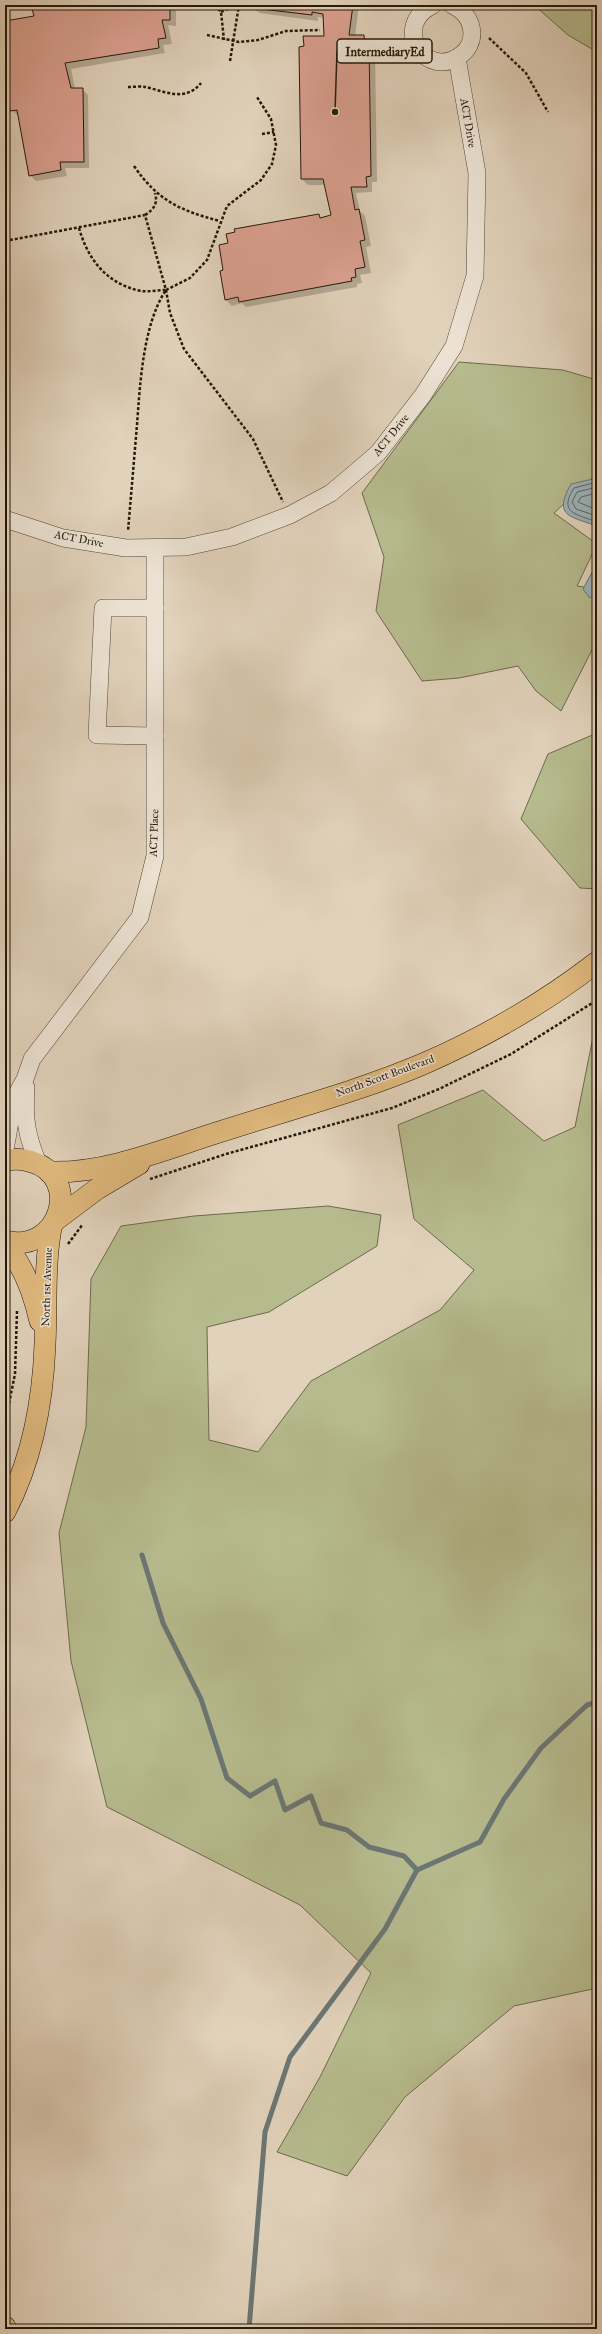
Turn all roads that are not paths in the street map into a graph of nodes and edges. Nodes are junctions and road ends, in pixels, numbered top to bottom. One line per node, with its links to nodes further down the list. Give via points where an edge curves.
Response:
1 (433, 5): 3 (lane, via 423,10 413,26 416,45 429,59 438,62)
2 (452, 5): 3 (lane, via 467,16 472,35 465,52)
3 (457, 58): 5 (lane, ACT Drive, via 477,173 477,225 475,276 454,346 423,395 378,453 331,493 290,515 232,537 186,547)
4 (5, 519): 5 (lane, ACT Drive, via 63,538 126,548)
5 (155, 548): 6 (lane, ACT Place)
6 (155, 608): 7 (lane, ACT Place); 7 (lane, via 103,608 97,735)
7 (155, 736): 9 (lane, ACT Place, via 155,856 140,917 32,1059)
8 (597, 962): 11 (main road, North Scott Boulevard, via 525,1012 480,1037 422,1064 374,1082)
9 (25, 1079): 10 (lane, ACT Place, via 10,1113); 13 (lane, ACT Place, via 24,1111 30,1145)
10 (5, 1150)
11 (156, 1152): 13 (main road, North Scott Boulevard, via 100,1167); 14 (main road, North Scott Boulevard, via 97,1189)
12 (5, 1161): 13 (main road, North Scott Boulevard, via 24,1159)
13 (44, 1168): 14 (main road, North 1st Avenue, via 58,1184 61,1199)
14 (54, 1224): 15 (main road, North Scott Boulevard, via 42,1237 29,1243 14,1244); 17 (main road, North 1st Avenue, via 47,1256)
15 (5, 1241)
16 (5, 1244): 17 (main road, North 1st Avenue, via 32,1294)
17 (45, 1345): 18 (main road, North 1st Avenue, via 42,1398 35,1429)
18 (5, 1512)

